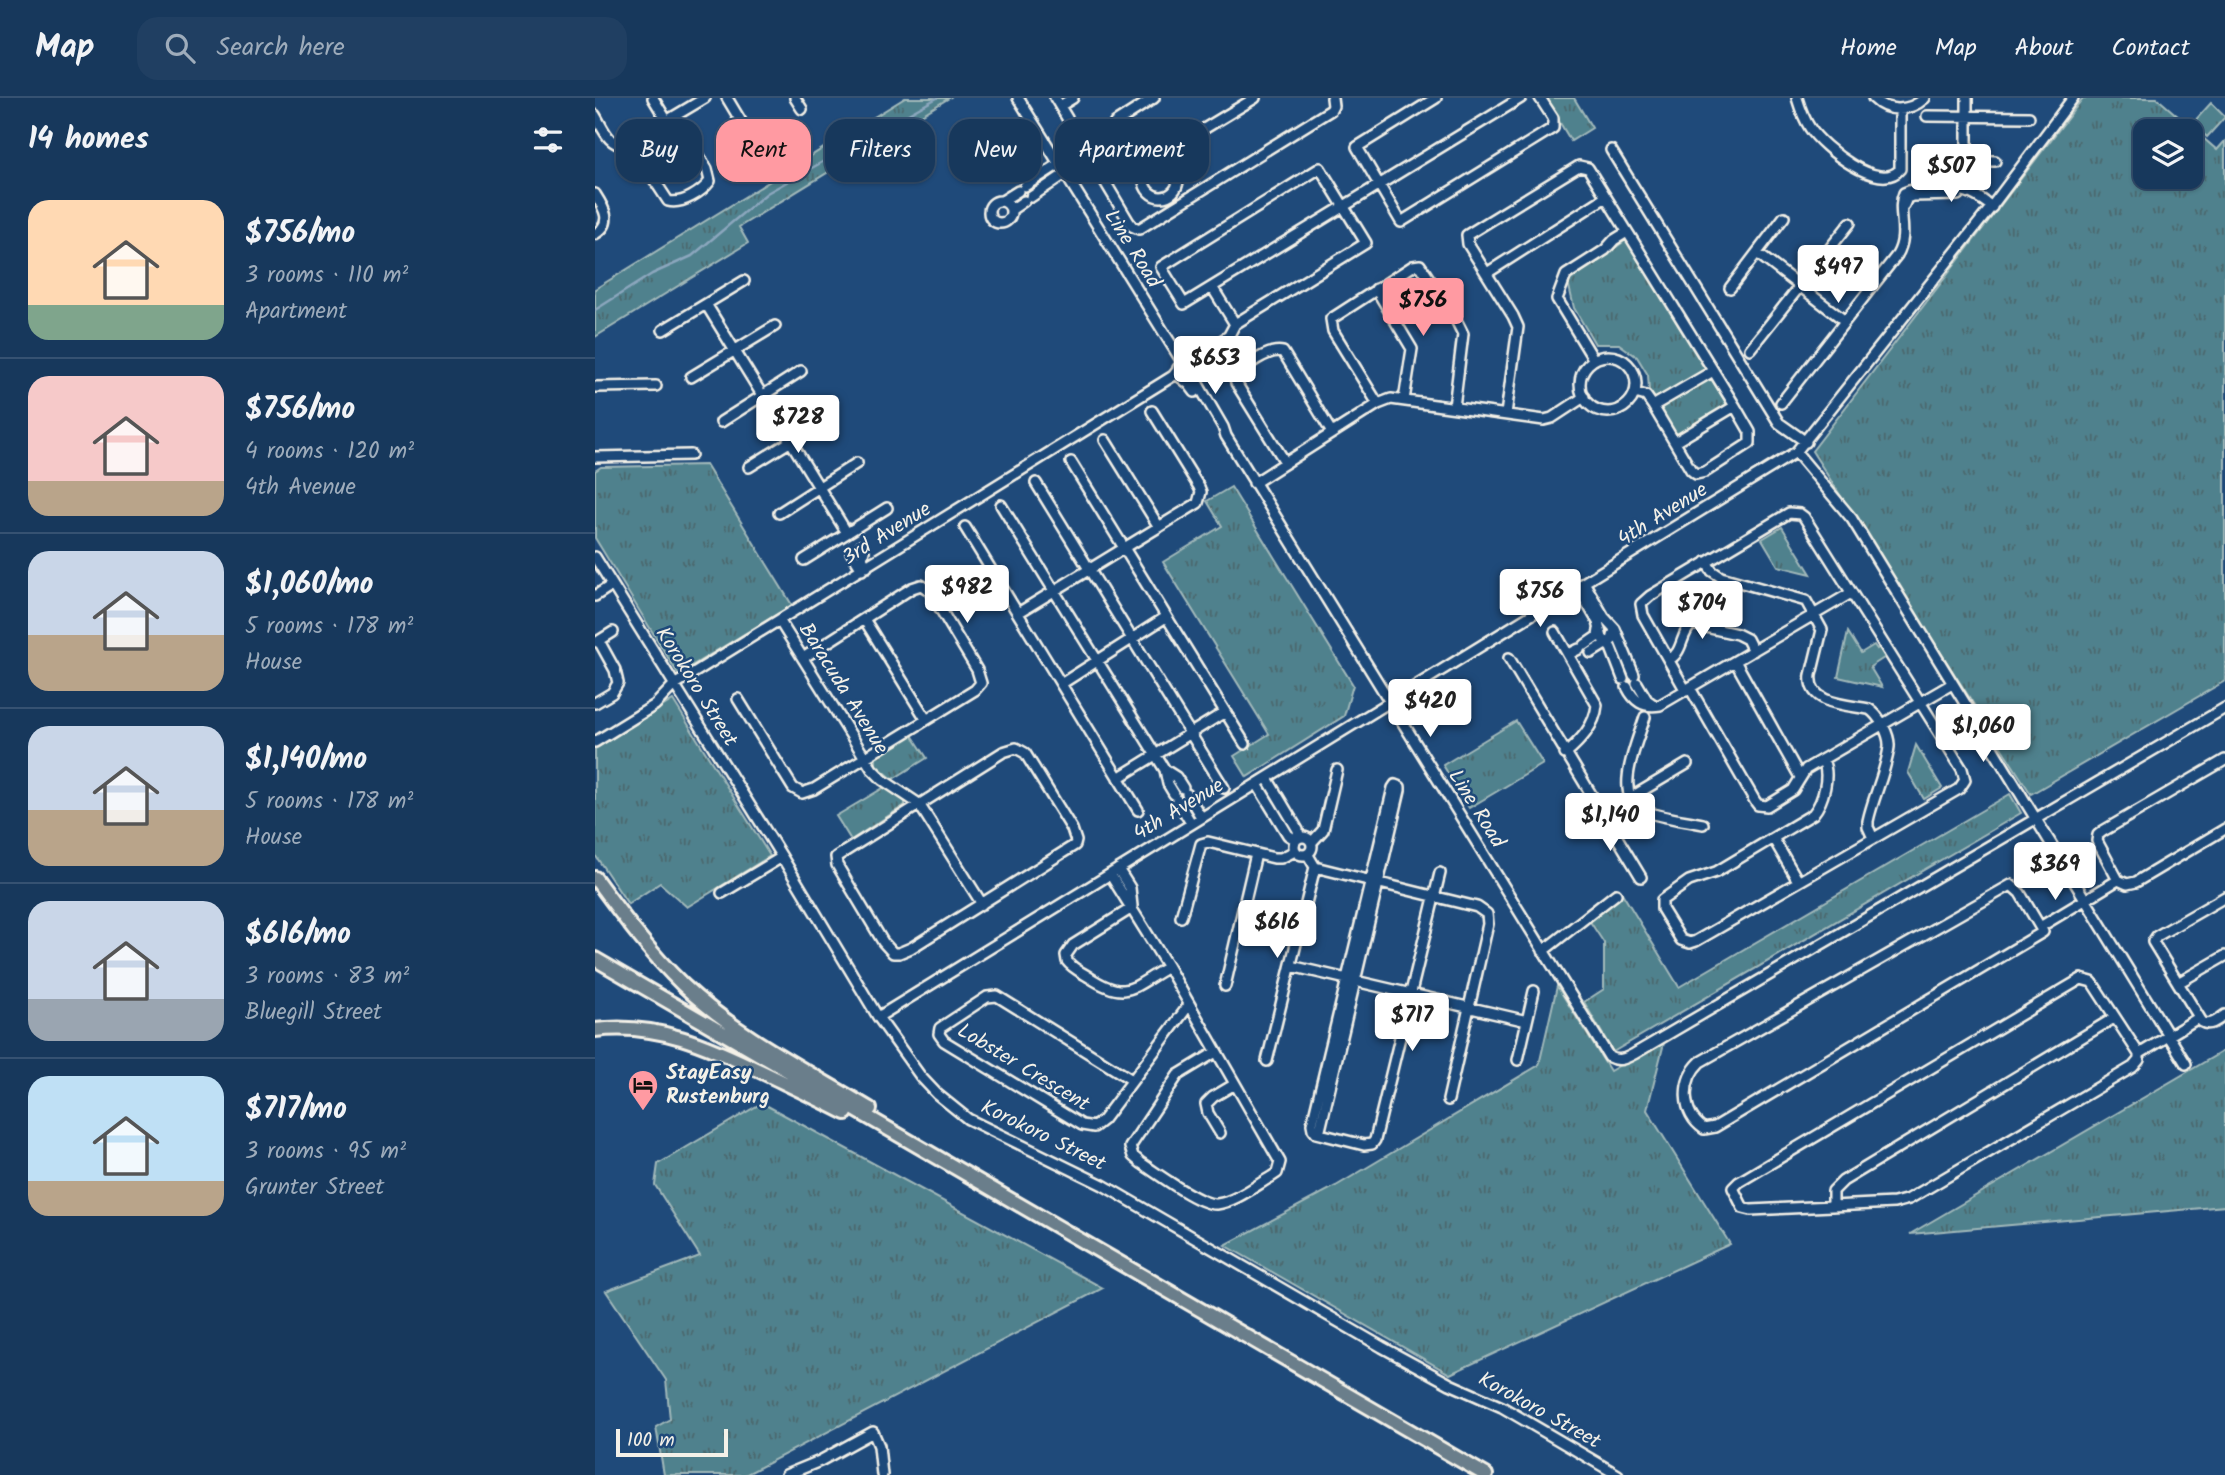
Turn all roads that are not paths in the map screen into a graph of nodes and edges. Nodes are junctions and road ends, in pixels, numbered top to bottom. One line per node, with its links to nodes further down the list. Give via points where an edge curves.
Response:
1 (653, 98): 25 (street)
2 (705, 98): 25 (street)
3 (727, 98): 26 (street)
4 (795, 98): 19 (street)
5 (1018, 98): 32 (street, Line Road)
6 (1073, 98): 18 (street)
7 (1154, 98): 28 (street)
8 (1255, 98): 29 (street)
9 (1332, 98): 49 (street, via 1331,110)
10 (1436, 98): 44 (street, via 1357,147)
11 (1521, 98): 44 (street)
12 (1540, 98): 44 (street, via 1553,118 1553,128 1401,222)
13 (1797, 98): 20 (street, via 1810,129 1828,150 1859,168 1887,176 1900,169)
14 (1873, 98): 20 (street)
15 (1924, 98): 20 (street)
16 (1968, 98): 23 (street)
17 (2073, 98): 51 (street, 4th Avenue)
18 (1057, 102): 27 (street)
19 (802, 109)
20 (1900, 110)
21 (595, 115): 30 (street)
22 (1927, 116): 23 (street)
23 (1967, 117): 24 (street); 34 (street)
24 (2029, 117)
25 (671, 119)
26 (740, 119)
27 (1067, 119)
28 (1119, 119)
29 (1209, 126)
30 (616, 144)
31 (1611, 150): 95 (street, via 1779,423)
32 (1055, 159)
33 (1922, 160): 34 (street)
34 (1967, 161): 35 (street)
35 (1995, 161)
36 (702, 162): 39 (street, via 710,181 682,201 668,201)
37 (1055, 173): 48 (street)
38 (1055, 176): 52 (street)
39 (656, 182)
40 (1070, 182): 72 (street, Line Road, via 1160,323)
41 (1106, 182): 49 (street, via 1135,228 1143,228)
42 (1145, 182): 46 (street, via 1155,197)
43 (1179, 182): 46 (street)
44 (1379, 185): 50 (street)
45 (595, 194): 56 (street, via 607,220)
46 (1171, 195): 49 (street)
47 (1606, 197): 55 (street); 58 (street); 58 (street, via 1587,168 1579,166 1470,232 1468,244)
48 (1002, 201): 52 (street); 52 (street, via 990,207 992,220 1005,222)
49 (1177, 207)
50 (1344, 207): 60 (street); 60 (street, via 1320,169 1161,267 1184,304); 66 (street, via 1366,243)
51 (1991, 209): 65 (street, via 1969,197 1945,195 1912,196 1904,202 1902,247); 95 (street, 4th Avenue)
52 (1011, 210)
53 (1784, 217): 57 (street)
54 (1850, 223): 61 (street)
55 (1627, 232): 71 (street, via 1566,275 1557,299); 74 (street)
56 (595, 234)
57 (1757, 253): 61 (street); 62 (street)
58 (1487, 273): 88 (street, via 1518,327)
59 (744, 281): 64 (street)
60 (1212, 287): 66 (street)
61 (1800, 287): 65 (street); 69 (street)
62 (1730, 288)
63 (1376, 289): 81 (street, via 1412,349); 83 (street, via 1332,316 1330,322); 86 (street, via 1413,266 1424,269 1463,334)
64 (706, 304): 68 (street); 70 (street)
65 (1845, 321): 82 (street)
66 (1235, 324): 72 (street, 3rd Avenue, via 1220,352)
67 (775, 326): 70 (street)
68 (663, 330)
69 (1750, 349)
70 (735, 350): 75 (street); 79 (street)
71 (1594, 360): 78 (street, via 1611,356 1626,362 1635,376); 80 (street, via 1581,377)
72 (1184, 369): 104 (street, Line Road); 116 (street, 3rd Avenue)
73 (801, 371): 79 (street)
74 (1713, 371): 84 (street); 85 (street)
75 (691, 377)
76 (656, 386): 77 (street)
77 (595, 387)
78 (1635, 393): 80 (street, via 1625,406 1611,412 1595,408); 84 (street)
79 (762, 396): 90 (street); 93 (street)
80 (1584, 397): 88 (street, via 1544,420)
81 (1404, 400): 83 (street); 86 (street)
82 (1781, 403)
83 (1378, 404): 91 (street)
84 (1653, 406): 94 (street)
85 (1735, 406): 94 (street); 94 (street, via 1750,432 1750,443 1705,472 1693,472)
86 (1454, 407): 88 (street)
87 (1152, 411): 110 (street, via 1201,492 1194,507)
88 (1506, 414)
89 (830, 417): 93 (street)
90 (721, 422)
91 (1332, 433): 99 (street); 99 (street, via 1283,352 1272,352 1250,365 1238,373 1236,383)
92 (1105, 440): 110 (street)
93 (790, 442): 102 (street); 105 (street)
94 (1675, 442)
95 (1806, 442): 96 (street, 4th Avenue)
96 (1796, 452): 119 (street, 4th Avenue); 144 (street, via 1851,519)
97 (691, 456): 98 (street)
98 (595, 457)
99 (1285, 462): 104 (street)
100 (857, 463): 105 (street)
101 (1070, 463): 112 (street)
102 (749, 467)
103 (1035, 483): 117 (street)
104 (1254, 483): 149 (street, Line Road)
105 (819, 487): 108 (street); 111 (street)
106 (1001, 505): 120 (street)
107 (887, 508): 111 (street)
108 (779, 513)
109 (965, 527): 123 (street)
110 (1159, 527): 112 (street)
111 (847, 534): 114 (street); 116 (street, via 849,550); 116 (street, via 864,551)
112 (1124, 549): 117 (street); 125 (street)
113 (595, 558): 118 (street, Korokoro Street)
114 (804, 560)
115 (1706, 562): 121 (street, via 1790,513 1800,514); 124 (street, via 1721,577 1806,601); 140 (street, via 1641,604)
116 (865, 568): 127 (street, 3rd Avenue)
117 (1089, 570): 120 (street); 132 (street)
118 (612, 585): 122 (street); 145 (street, Korokoro Street)
119 (1581, 586): 128 (street); 129 (street); 149 (street, 4th Avenue)
120 (1054, 592): 123 (street); 141 (street)
121 (1851, 593): 124 (street); 150 (street)
122 (595, 596)
123 (1018, 613): 143 (street)
124 (1815, 615): 136 (street); 156 (street, via 1822,630 1811,676 1814,691 1822,699 1873,711)
125 (1166, 617): 132 (street); 153 (street)
126 (864, 619): 137 (street); 155 (street); 155 (street, via 912,588 921,585 929,590 980,674 981,683)
127 (779, 620): 137 (street, Baracuda Avenue); 145 (street, 3rd Avenue)
128 (1599, 629): 134 (street); 135 (street)
129 (1615, 629): 134 (street); 151 (street, via 1635,679)
130 (613, 632): 133 (street)
131 (1555, 632): 139 (street)
132 (1132, 639): 141 (street); 157 (street)
133 (597, 642): 148 (street, via 618,683 612,693)
134 (1607, 643): 135 (street); 151 (street, via 1634,699)
135 (1585, 651): 139 (street)
136 (1753, 651): 140 (street, via 1747,639 1737,634 1692,624 1679,651); 142 (street)
137 (803, 658): 162 (street, Baracuda Avenue)
138 (1509, 658): 160 (street)
139 (1572, 659): 160 (street, via 1597,708 1584,737)
140 (1669, 660): 146 (street)
141 (1097, 661): 143 (street); 161 (street)
142 (1735, 661): 146 (street); 168 (street)
143 (1061, 684): 169 (street)
144 (1952, 684): 150 (street); 179 (street)
145 (674, 685): 158 (street, 3rd Avenue, via 655,705); 189 (street, Korokoro Street)
146 (1688, 689): 151 (street); 168 (street, via 1758,805 1766,806 1788,794)
147 (738, 699): 162 (street, via 793,788 802,793)
148 (595, 703)
149 (1389, 703): 170 (street, 4th Avenue); 207 (street, Line Road)
150 (1921, 703): 156 (street); 184 (street, via 1965,780)
151 (1656, 706)
152 (2225, 708): 179 (street)
153 (1225, 712): 157 (street); 159 (street)
154 (1645, 718): 173 (street, via 1627,778)
155 (926, 719): 162 (street)
156 (1882, 726): 163 (street); 184 (street, via 1889,747 1868,821)
157 (1190, 734): 161 (street); 172 (street)
158 (595, 742)
159 (1245, 744)
160 (1565, 754): 177 (street)
161 (1155, 755): 167 (street); 169 (street)
162 (865, 758): 174 (street, Baracuda Avenue, via 883,780)
163 (1823, 760): 168 (street); 183 (street, via 1827,776 1816,811)
164 (2225, 760): 195 (street, via 2098,835 2098,846)
165 (1686, 764): 173 (street)
166 (1337, 770): 185 (street, via 1323,830)
167 (1165, 771): 178 (street, via 1176,777); 180 (street)
168 (1800, 777)
169 (1118, 778): 176 (street)
170 (1267, 778): 171 (street, 4th Avenue); 186 (street, via 1298,830)
171 (1257, 784): 178 (street, 4th Avenue); 186 (street)
172 (1224, 788)
173 (1630, 798): 177 (street); 181 (street, via 1647,811)
174 (919, 804): 203 (street, Baracuda Avenue); 203 (street, via 835,860 883,943 893,953 904,951); 203 (street, via 1003,752 1016,748 1025,753 1072,829 1075,845)
175 (1392, 806): 197 (street)
176 (1138, 810)
177 (1604, 814): 194 (street)
178 (1201, 817): 180 (street, 4th Avenue)
179 (2034, 818): 202 (street); 207 (street, Line Road, via 1619,1060 1609,1057)
180 (1191, 823): 191 (street, 4th Avenue)
181 (1703, 824)
182 (2225, 830): 195 (street, via 2136,882)
183 (1773, 838): 196 (street); 196 (street, via 1716,872 1670,892 1662,900 1662,909 1681,940 1691,943)
184 (1873, 838): 196 (street)
185 (1311, 842): 186 (street, via 1306,838); 188 (street)
186 (1297, 843): 187 (street, via 1281,858); 188 (street, via 1301,855)
187 (1256, 854): 205 (street, via 1201,844); 214 (street)
188 (1308, 855): 190 (street)
189 (782, 857): 198 (street); 220 (street, Korokoro Street)
190 (1315, 867): 197 (street); 210 (street)
191 (1114, 871): 204 (street); 220 (street, 4th Avenue)
192 (1440, 873): 200 (street)
193 (595, 877): 237 (highway, via 652,952 716,1012 1049,1215)
194 (1641, 877)
195 (2118, 880): 202 (street)
196 (1798, 881)
197 (1375, 882): 200 (street); 212 (street)
198 (722, 893)
199 (1616, 894): 207 (street)
200 (1434, 896): 216 (street); 218 (street, via 1487,914)
201 (2225, 897): 213 (street, via 2154,940)
202 (2084, 901): 206 (street); 225 (street)
203 (982, 904)
204 (1132, 908): 211 (street); 211 (street, via 1073,945 1067,961 1116,992)
205 (1181, 917)
206 (2040, 927): 206 (street, via 2043,932 1715,1127 1704,1129 1696,1122 1685,1089 1689,1074 1700,1062 2002,888 2015,887)
207 (1543, 951)
208 (2225, 956): 213 (street)
209 (595, 959): 235 (highway)
210 (1291, 966): 212 (street); 229 (street)
211 (1168, 967): 217 (street)
212 (1351, 981): 216 (street); 216 (street, via 1316,1133 1364,1145 1374,1143)
213 (2178, 983): 222 (street)
214 (1225, 986)
215 (1534, 991): 223 (street)
216 (1411, 994): 218 (street)
217 (1189, 1005): 226 (street); 231 (street, Lobster Crescent)
218 (1468, 1007): 223 (street); 233 (street)
219 (2225, 1015): 222 (street, via 2206,1024)
220 (879, 1017): 241 (street, Korokoro Street, via 921,1077 960,1114 1103,1185 1382,1347 1501,1407)
221 (2114, 1018): 227 (street); 236 (street, via 1843,1181 1833,1191); 236 (street, via 2092,982 2081,979 1733,1188 1747,1209)
222 (2198, 1018): 225 (street)
223 (1527, 1021): 228 (street)
224 (595, 1030): 235 (highway, via 642,1029 701,1043)
225 (2168, 1036): 227 (street); 230 (street)
226 (1216, 1052): 232 (street); 232 (street, via 1173,1081 1132,1142 1133,1156 1202,1201 1215,1204 1277,1173 1278,1155)
227 (2139, 1054): 236 (street, via 2133,1067 1909,1199)
228 (1518, 1060)
229 (1267, 1061)
230 (2186, 1064)
231 (1132, 1080): 231 (street, Lobster Crescent, via 1100,1123 1086,1127 944,1041 940,1028 987,997 997,996)
232 (1235, 1084): 234 (street, via 1206,1104)
233 (1448, 1100)
234 (1220, 1133)
235 (984, 1182): 237 (highway)
236 (1833, 1206)
237 (1089, 1245): 240 (highway)
238 (786, 1475): 239 (street, via 873,1432)
239 (883, 1475)
240 (1486, 1475)
241 (1618, 1475)

